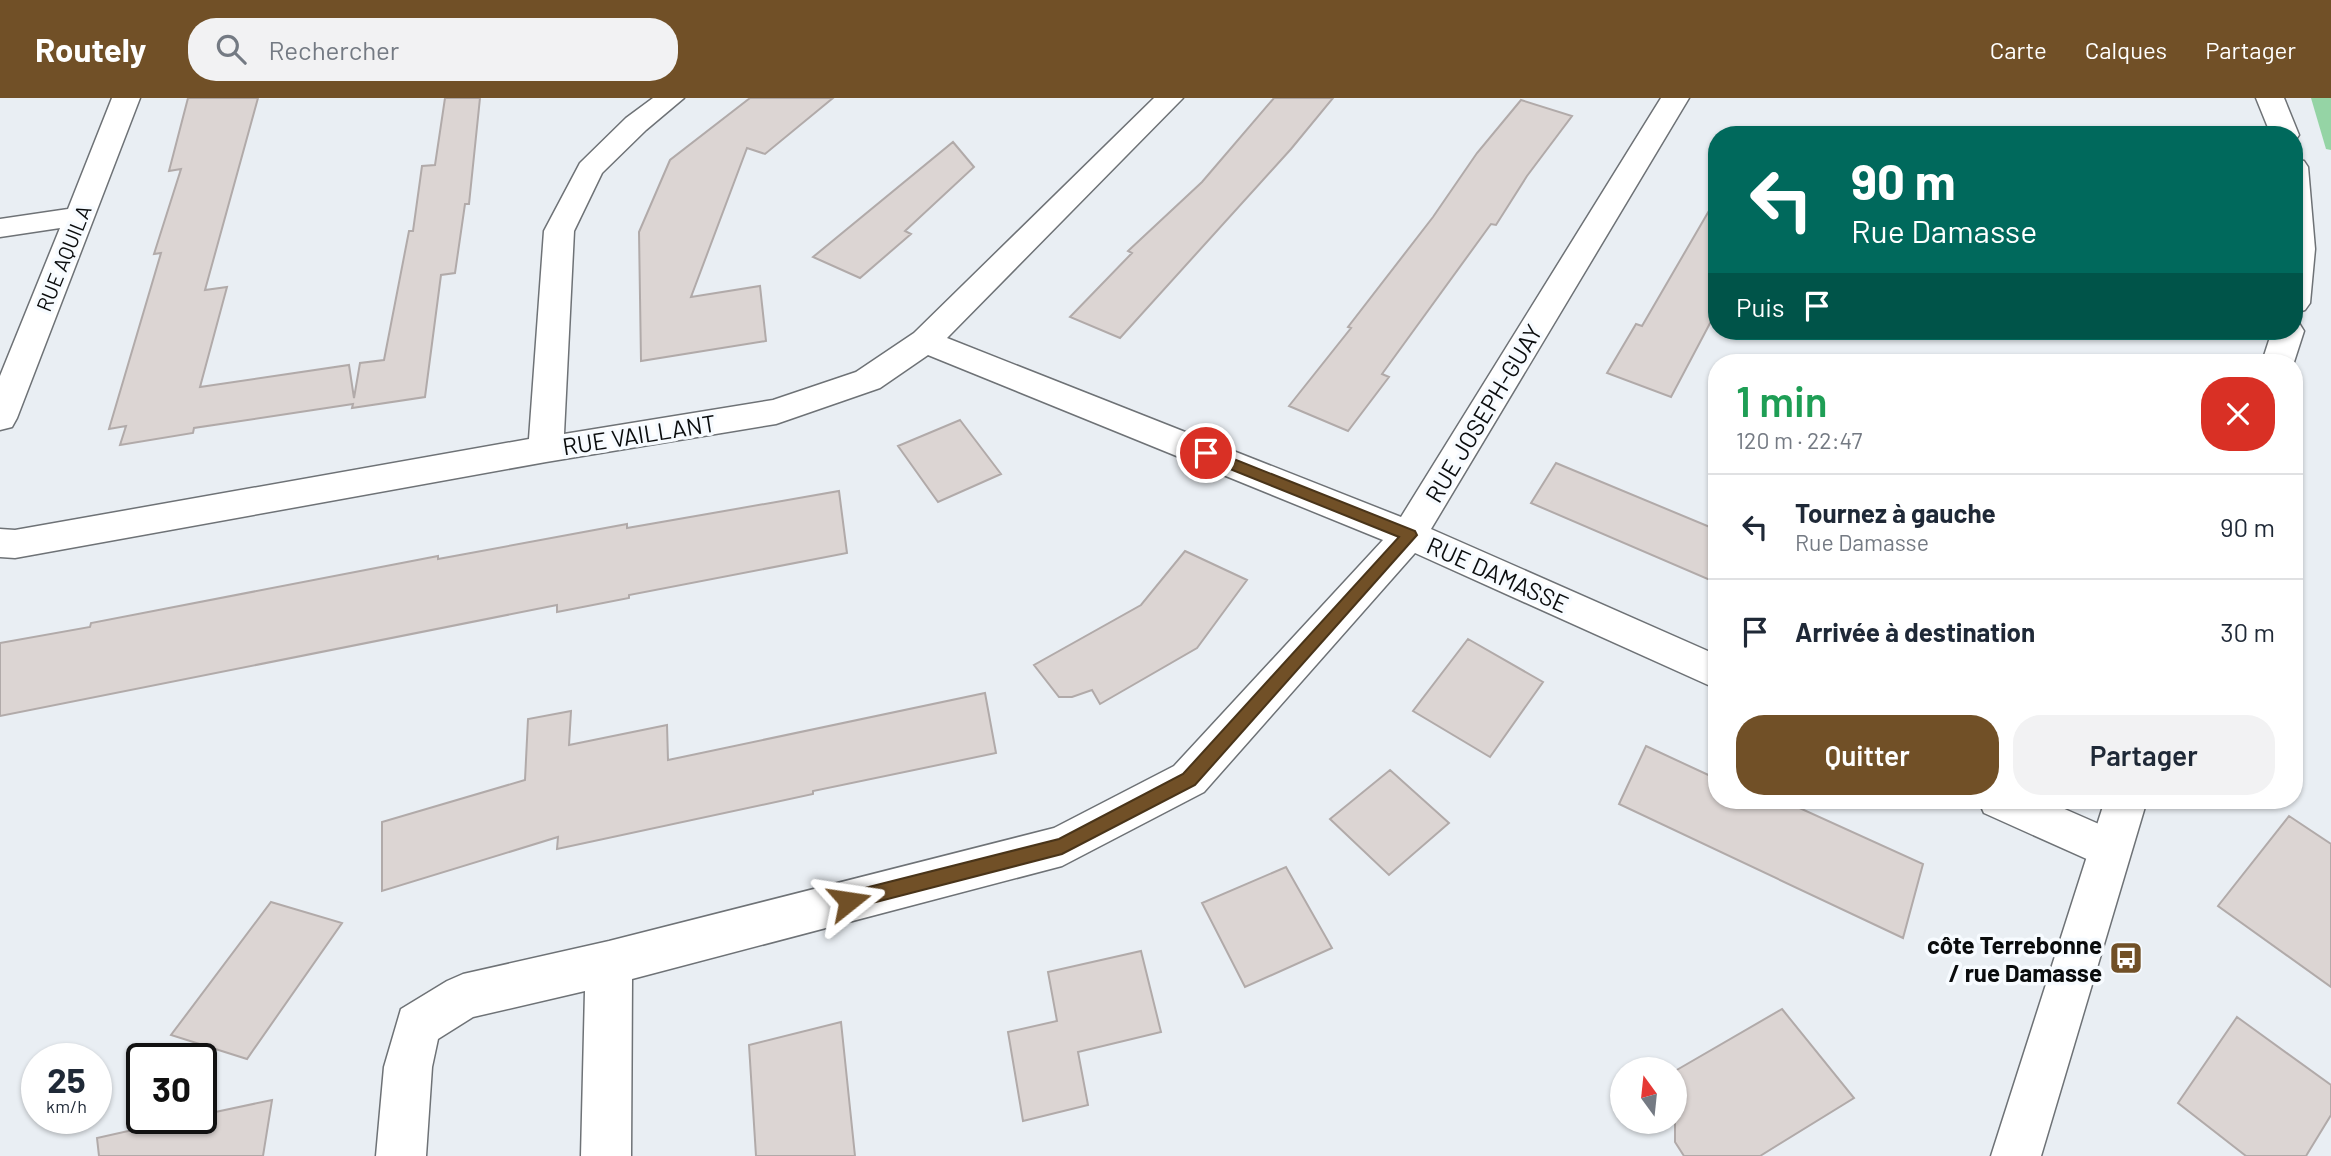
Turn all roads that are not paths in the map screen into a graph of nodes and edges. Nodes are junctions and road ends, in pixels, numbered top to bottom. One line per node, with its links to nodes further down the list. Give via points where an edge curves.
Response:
1 (126, 98): 7 (street, RUE AQUILA)
2 (670, 98): 11 (street, via 590,169 559,231)
3 (1169, 98): 9 (street, RUE VAILLANT)
4 (1675, 98): 12 (street, RUE JOSEPH-GUAY)
5 (2270, 98): 6 (street)
6 (2281, 126)
7 (80, 216): 8 (street); 10 (street, RUE AQUILA)
8 (0, 228)
9 (925, 341): 11 (street, RUE VAILLANT, via 868,380 776,412); 12 (street, RUE DAMASSE)
10 (0, 418)
11 (546, 449): 13 (street, RUE VAILLANT, via 15,544)
12 (1409, 535): 14 (street, RUE DAMASSE); 18 (street, RUE JOSEPH-GUAY, via 1189,779 1062,846)
13 (0, 542)
14 (1708, 669)
15 (2019, 809): 17 (street)
16 (2123, 809): 17 (street)
17 (2109, 849): 21 (street)
18 (609, 962): 19 (street, RUE JOSEPH-GUAY, via 463,997 418,1024 408,1067); 20 (street)
19 (401, 1156)
20 (606, 1156)
21 (2016, 1156)

